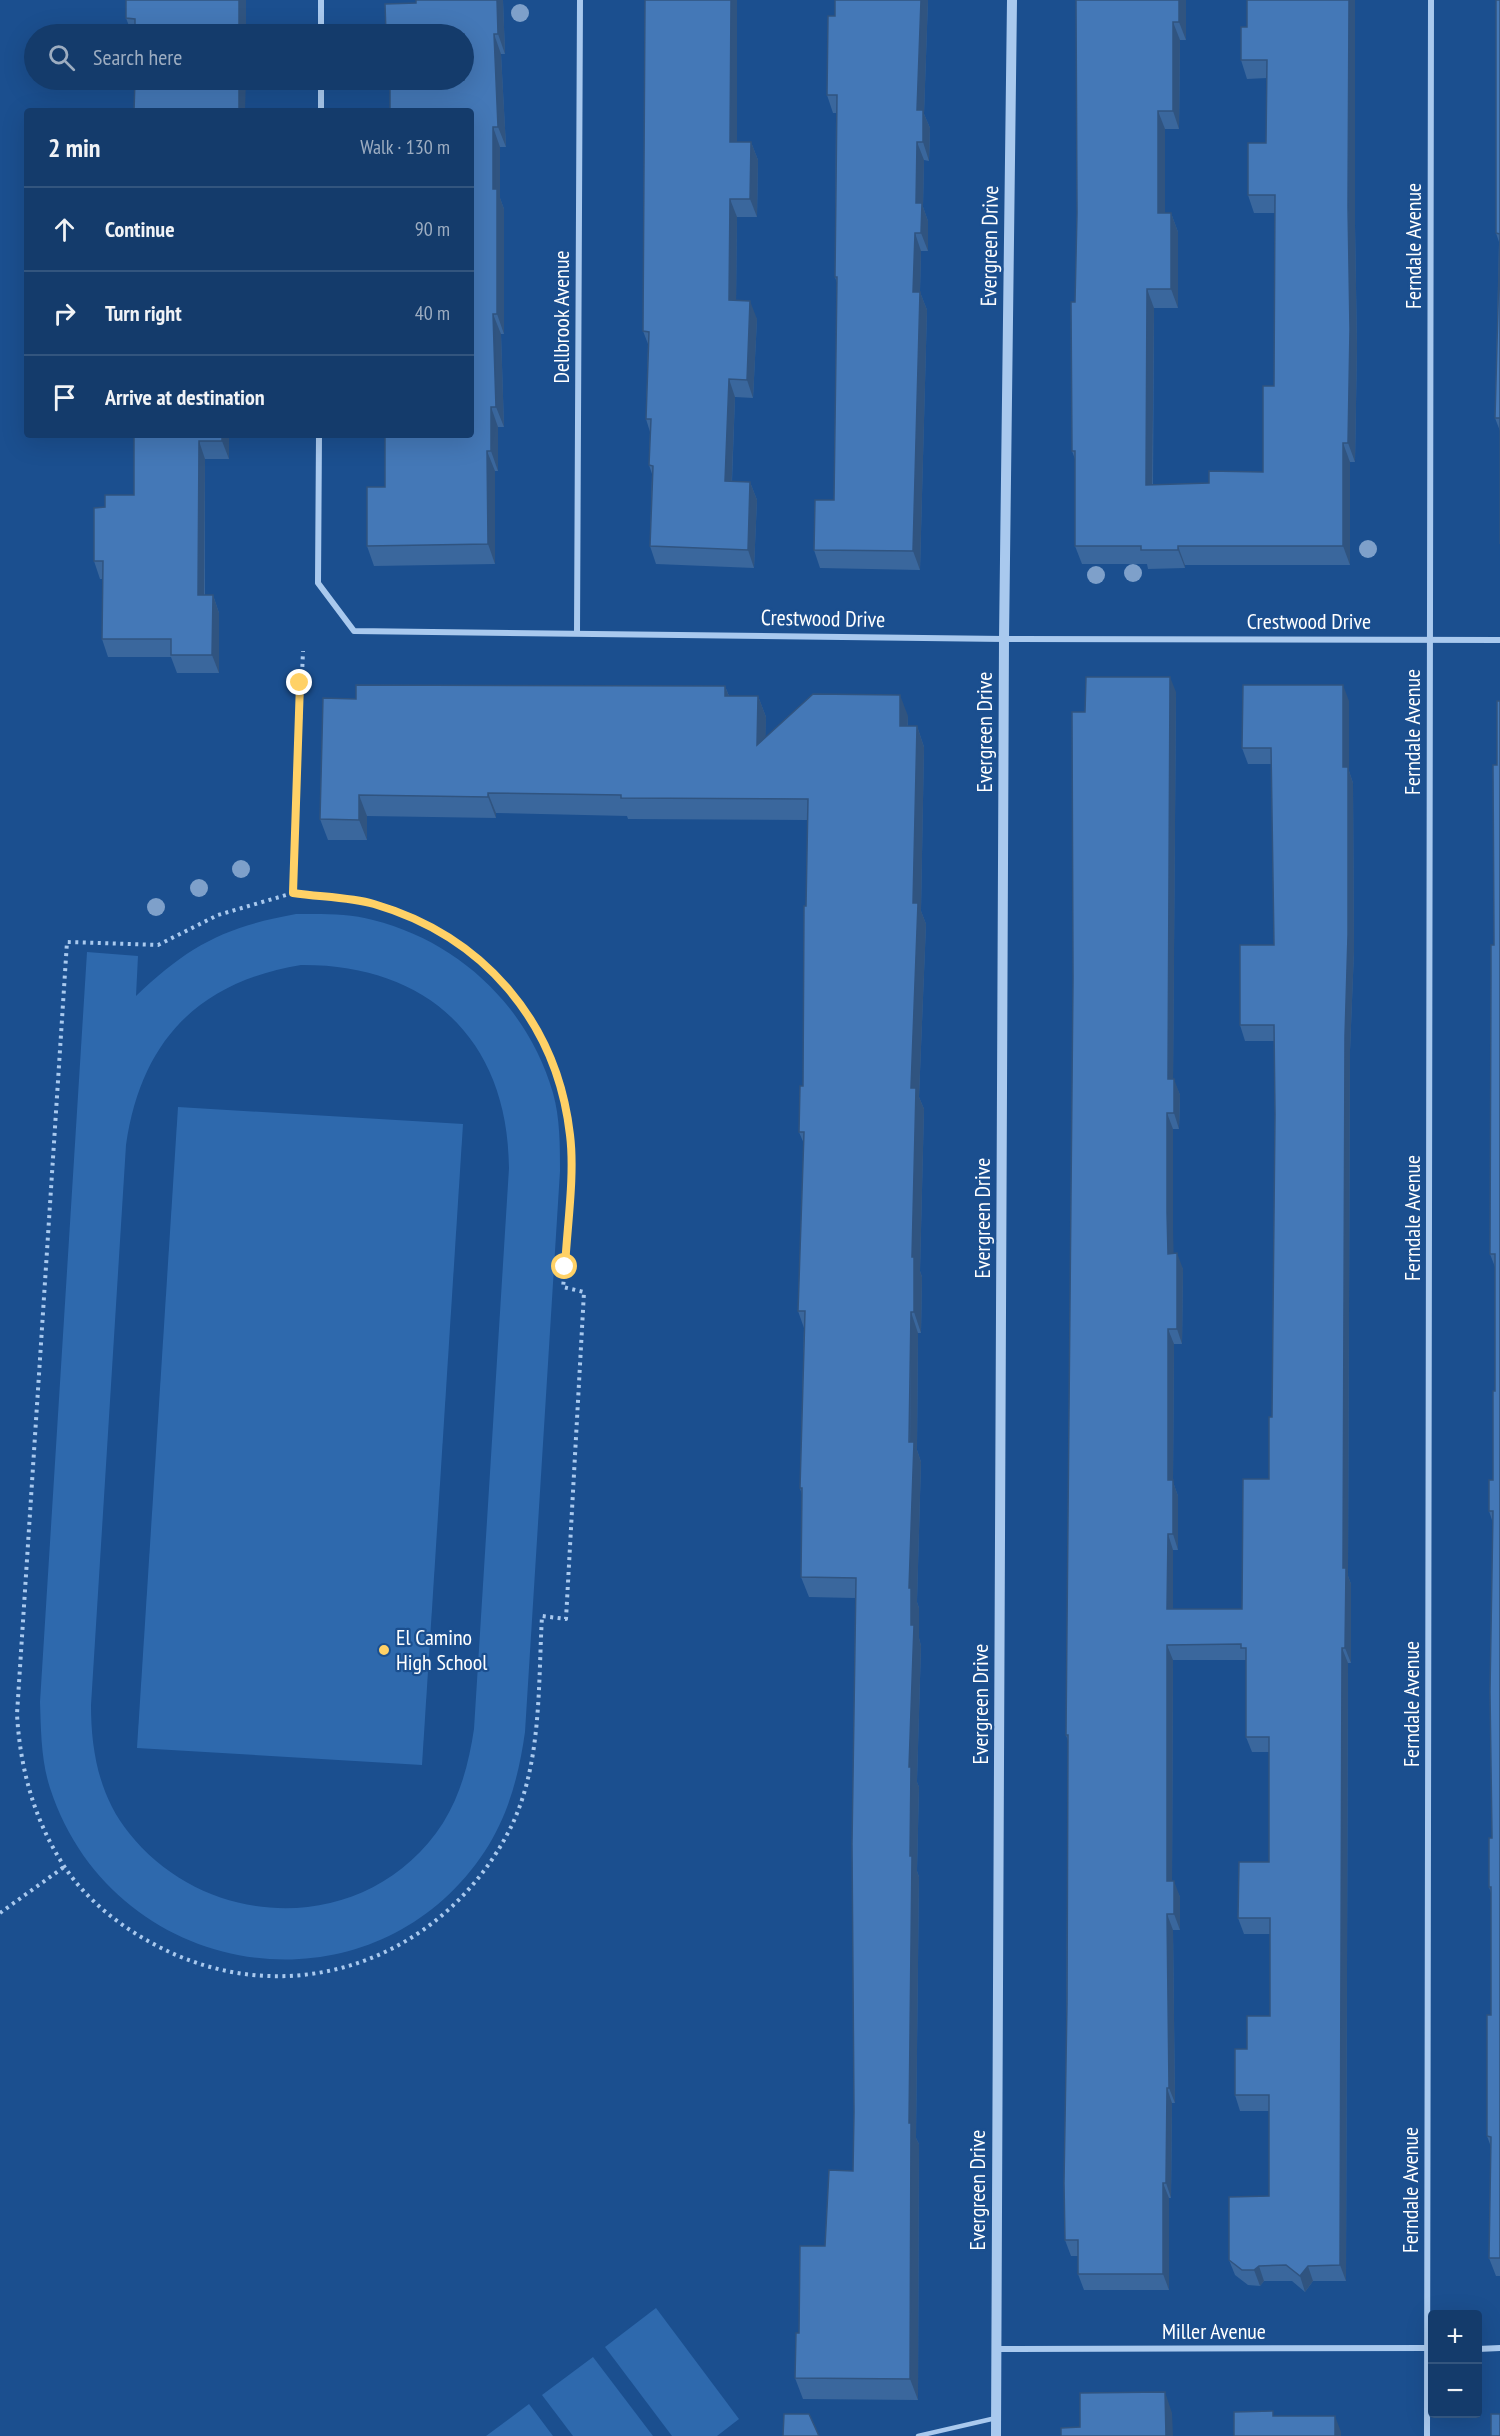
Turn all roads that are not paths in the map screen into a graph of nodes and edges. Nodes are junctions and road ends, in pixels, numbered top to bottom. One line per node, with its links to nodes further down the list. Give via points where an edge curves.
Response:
1 (321, 0): 5 (street)
2 (580, 0): 9 (street, Dellbrook Avenue)
3 (1012, 0): 10 (street, Evergreen Drive)
4 (1431, 0): 11 (street, Ferndale Avenue)
5 (321, 24)
6 (321, 90): 7 (street)
7 (321, 108)
8 (319, 438): 9 (street, Crestwood Drive, via 318,583 354,631)
9 (577, 633): 10 (street, Crestwood Drive)
10 (1004, 639): 11 (street, Crestwood Drive); 15 (street, Evergreen Drive)
11 (1430, 639): 12 (street, Crestwood Drive); 13 (street, Ferndale Avenue)
12 (1500, 640)
13 (1430, 2310)
14 (1500, 2348): 17 (street)
15 (996, 2349): 16 (street, Miller Avenue); 19 (street, Evergreen Drive)
16 (1428, 2349)
17 (1482, 2349)
18 (1429, 2364): 22 (street, Ferndale Avenue)
19 (996, 2418): 20 (lane); 21 (street, Evergreen Drive)
20 (918, 2436)
21 (996, 2436)
22 (1427, 2436)

